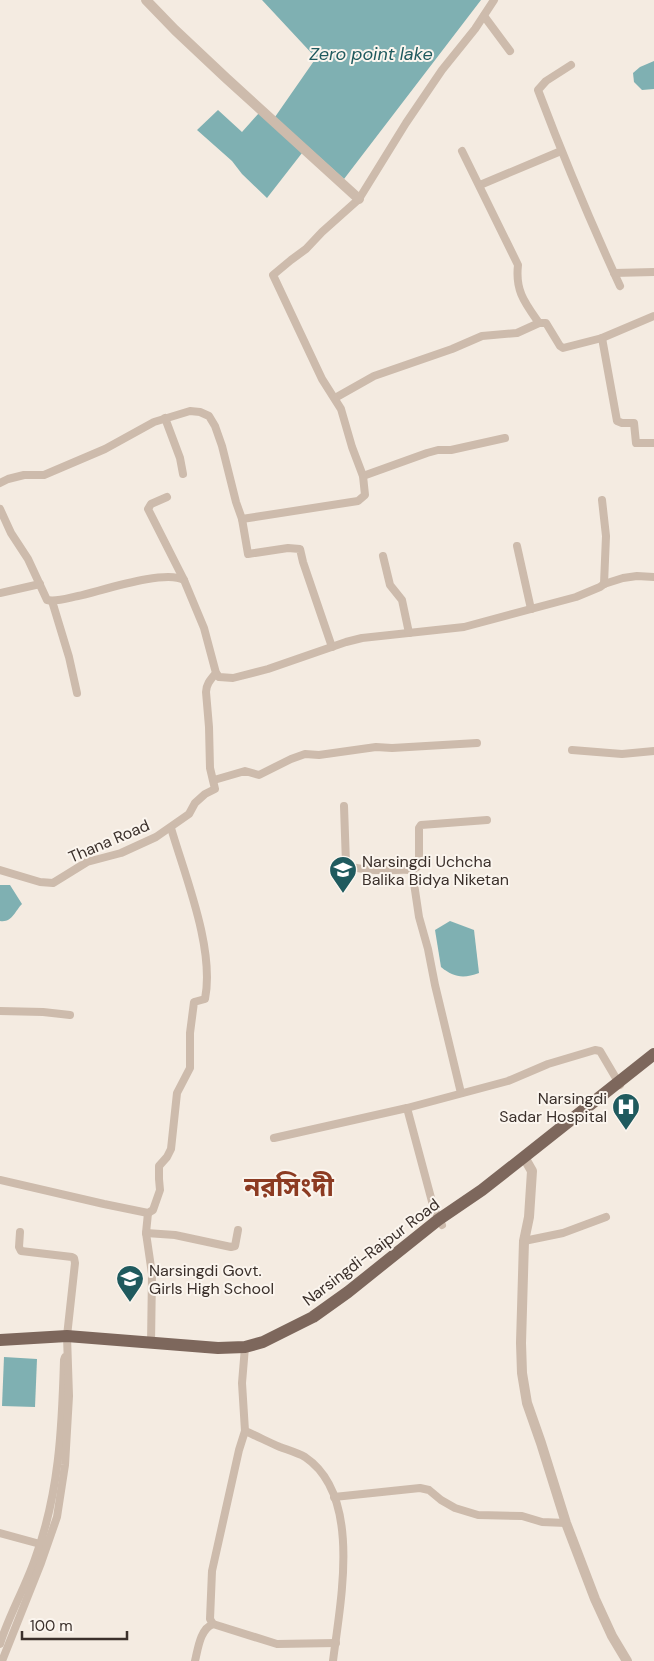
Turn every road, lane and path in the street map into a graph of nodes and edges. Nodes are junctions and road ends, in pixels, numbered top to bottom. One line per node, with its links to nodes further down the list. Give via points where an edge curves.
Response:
1 (146, 0): 9 (street)
2 (494, 0): 3 (street)
3 (484, 16): 4 (street); 9 (street, via 406,123)
4 (510, 51)
5 (571, 65): 6 (street, via 538,90)
6 (561, 151): 8 (street); 11 (street)
7 (462, 152): 8 (street)
8 (480, 185): 14 (street, via 518,265 516,280 520,293)
9 (359, 199): 16 (street, via 274,275)
10 (654, 272): 11 (street)
11 (614, 273): 12 (street)
12 (620, 286)
13 (654, 316): 15 (street)
14 (539, 323): 15 (street, via 546,323 563,348); 16 (street, via 517,333 482,336 374,376)
15 (602, 338): 19 (street, via 617,421 634,422 636,443)
16 (334, 398): 21 (street, via 341,409)
17 (165, 418): 20 (street); 22 (street, via 105,450 44,475 24,475); 26 (street, via 190,411 208,416 222,446)
18 (505, 438): 21 (street, via 438,450)
19 (654, 443)
20 (183, 474)
21 (363, 476): 26 (street, via 365,495 358,501)
22 (0, 483)
23 (167, 497): 30 (street, via 151,504 148,509)
24 (602, 500): 32 (street, via 606,536)
25 (0, 509): 31 (street)
26 (242, 519): 37 (street, via 248,554 300,549)
27 (517, 546): 35 (street)
28 (383, 556): 36 (street, via 390,585 402,600)
29 (654, 577): 32 (street, via 629,576)
30 (184, 580): 34 (street, via 174,577 150,579); 38 (street, via 204,628)
31 (40, 584): 33 (street); 34 (street, via 47,600)
32 (604, 584): 35 (street, via 589,593)
33 (0, 593)
34 (52, 601): 39 (street)
35 (531, 609): 36 (street, via 464,628)
36 (409, 633): 37 (street, via 362,638)
37 (332, 647): 38 (street, via 232,678)
38 (216, 674): 43 (street, via 206,688 210,768)
39 (77, 693)
40 (477, 743): 43 (street, via 376,746 319,755 305,754 259,775 245,771)
41 (572, 750): 42 (street, via 622,754)
42 (654, 751)
43 (214, 780): 46 (street, Thana Road, via 215,789 202,797 189,814)
44 (344, 806): 48 (street, via 348,866)
45 (488, 820): 48 (street, via 421,825 419,864)
46 (171, 828): 47 (street, Thana Road, via 121,853 87,862 53,883); 59 (street, via 204,938 207,988 205,999 194,1002 190,1068 177,1093 171,1149 159,1166 160,1190 153,1210)
47 (0, 870)
48 (412, 870): 54 (street, via 419,917)
49 (0, 1011): 50 (street)
50 (70, 1015)
51 (654, 1054): 53 (main road, Narsingdi-Raipur Road)
52 (654, 1063): 53 (main road, Narsingdi-Raipur Road)
53 (620, 1084): 54 (street, via 600,1051 596,1050); 57 (main road, Narsingdi-Raipur Road)
54 (461, 1094): 55 (street)
55 (407, 1108): 56 (street); 61 (street)
56 (274, 1138)
57 (526, 1160): 61 (main road, Narsingdi-Raipur Road); 65 (street, via 532,1172 532,1188)
58 (0, 1180): 59 (street)
59 (148, 1212): 64 (street)
60 (606, 1217): 65 (street, via 563,1233)
61 (440, 1223): 70 (main road, Narsingdi-Raipur Road, via 313,1317)
62 (238, 1230): 64 (street, via 236,1242 231,1247 175,1235)
63 (20, 1232): 67 (street, via 21,1250 74,1258)
64 (146, 1233): 68 (street, via 152,1274)
65 (524, 1241): 73 (street, via 522,1373 527,1402)
66 (0, 1340): 67 (main road, Narsingdi-Raipur Road)
67 (67, 1344): 68 (main road, Narsingdi-Raipur Road); 69 (main road, Narsingdi-Raipur Road); 70 (main road, Narsingdi-Raipur Road, via 218,1354); 75 (street, via 58,1465); 79 (street, via 69,1396 65,1465 57,1517)
68 (151, 1344): 70 (main road, Narsingdi-Raipur Road)
69 (0, 1346)
70 (245, 1350): 71 (street, via 242,1383)
71 (245, 1430): 72 (street, via 304,1456 320,1472); 76 (street, via 212,1571 210,1619)
72 (334, 1496): 73 (street, via 420,1488 429,1490 455,1508 478,1515 522,1516 542,1522); 77 (street, via 344,1548)
73 (566, 1523): 82 (street, via 595,1599)
74 (0, 1533): 75 (street)
75 (40, 1544): 78 (street)
76 (213, 1624): 77 (street, via 277,1644); 80 (street, via 201,1638)
77 (336, 1643): 81 (street)
78 (0, 1644)
79 (2, 1661)
80 (195, 1661)
81 (333, 1661)
82 (626, 1661)

